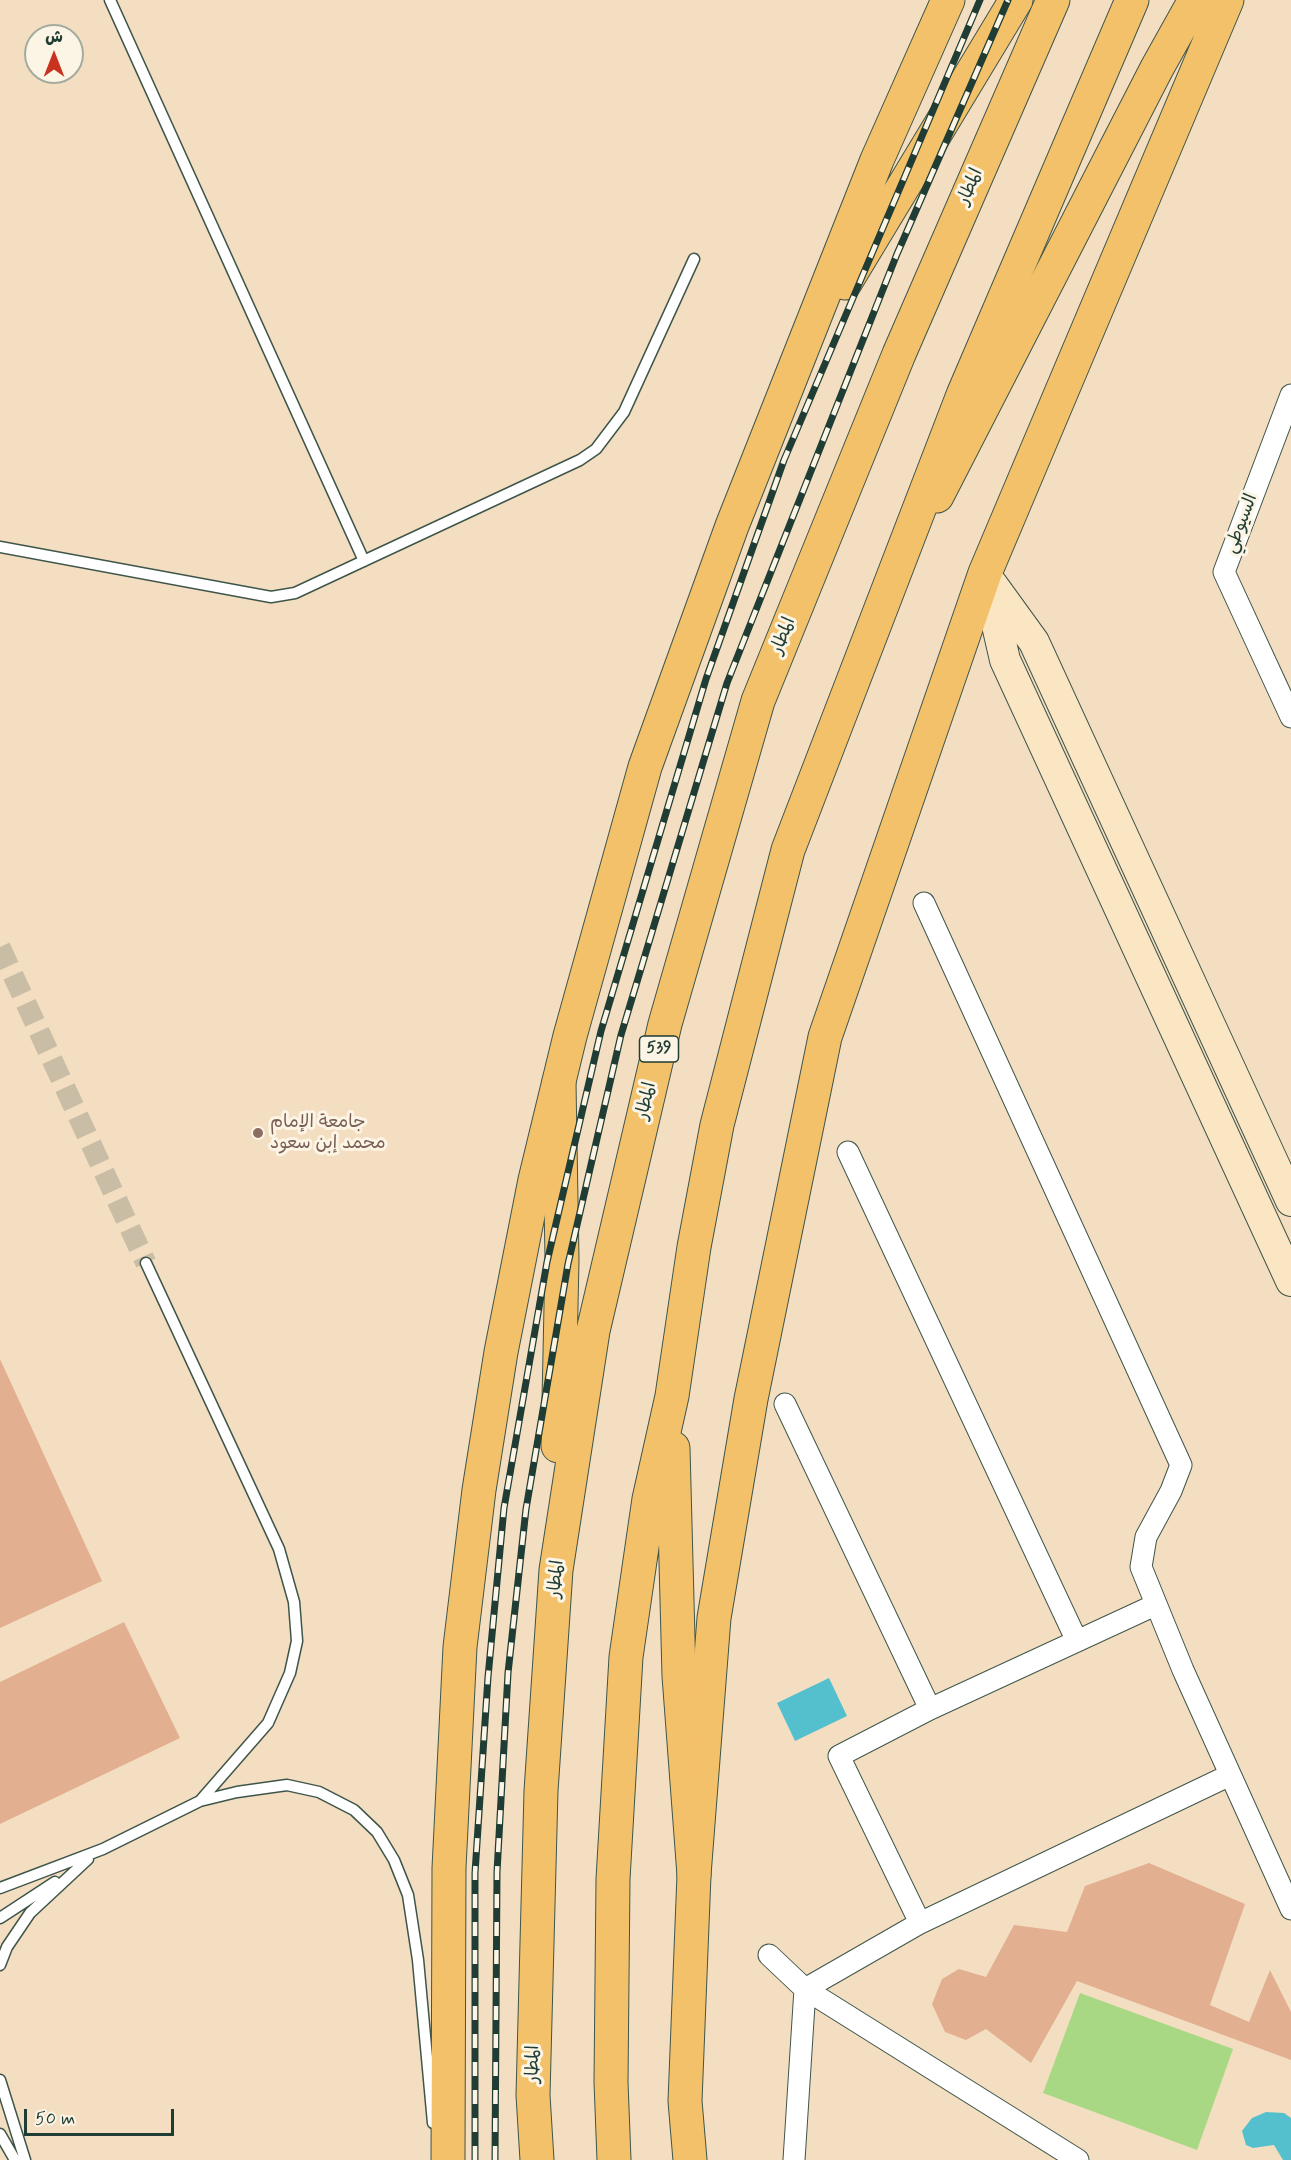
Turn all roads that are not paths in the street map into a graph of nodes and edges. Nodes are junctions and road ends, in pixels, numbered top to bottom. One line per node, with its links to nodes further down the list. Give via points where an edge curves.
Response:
1 (110, 0): 12 (lane)
2 (948, 0): 9 (main road, via 877,160)
3 (1016, 0): 9 (main road)
4 (1053, 0): 25 (main road, المطار / 539, via 899,354 758,702 665,1024 593,1331)
5 (1132, 0): 14 (main road, via 963,395)
6 (1195, 0): 14 (main road)
7 (1227, 0): 13 (main road)
8 (694, 259): 12 (lane, via 624,412 596,449)
9 (799, 358): 17 (main road, via 732,526 645,767)
10 (1291, 395): 15 (street, السيوطي, via 1224,572)
11 (0, 547): 12 (lane, via 271,597 295,593)
12 (364, 561)
13 (985, 573): 19 (street, via 1034,642); 20 (street, via 1005,660); 33 (main road, via 825,1037 750,1399 714,1618)
14 (879, 610): 23 (main road, via 788,850 717,1125 693,1247)
15 (1291, 717)
16 (924, 903): 26 (street, via 1181,1465 1146,1537 1140,1567)
17 (559, 1082): 25 (main road, via 562,1260); 43 (main road, via 501,1352 460,1647)
18 (848, 1152): 27 (street)
19 (1289, 1193): 20 (street)
20 (1259, 1211): 22 (street)
21 (146, 1263): 30 (lane, via 279,1549 294,1602 297,1641 290,1673 268,1723)
22 (1291, 1281)
23 (672, 1396): 33 (main road, via 679,1676); 47 (main road, via 649,1499 626,1657 614,1879)
24 (785, 1404): 28 (street)
25 (556, 1570): 46 (main road, المطار / 539, via 541,1791 533,2095)
26 (1155, 1605): 27 (street); 29 (street)
27 (1076, 1640): 28 (street)
28 (930, 1709): 37 (street, via 839,1756)
29 (1230, 1775): 35 (street); 37 (street)
30 (200, 1801): 31 (lane); 43 (lane, via 287,1785 319,1792 354,1810 377,1832 408,1895)
31 (103, 1849): 32 (lane); 34 (lane)
32 (76, 1868): 36 (lane); 39 (lane, via 30,1913)
33 (694, 1875): 48 (main road, via 685,2101)
34 (0, 1888)
35 (1291, 1910)
36 (0, 1918)
37 (920, 1923): 40 (street)
38 (769, 1955): 40 (street)
39 (0, 1965)
40 (805, 1989): 49 (street); 50 (street)
41 (0, 2080): 45 (lane)
42 (0, 2134): 44 (lane)
43 (441, 2148)
44 (15, 2160)
45 (25, 2160)
46 (537, 2160)
47 (614, 2160)
48 (690, 2160)
49 (794, 2160)
50 (1078, 2160)

